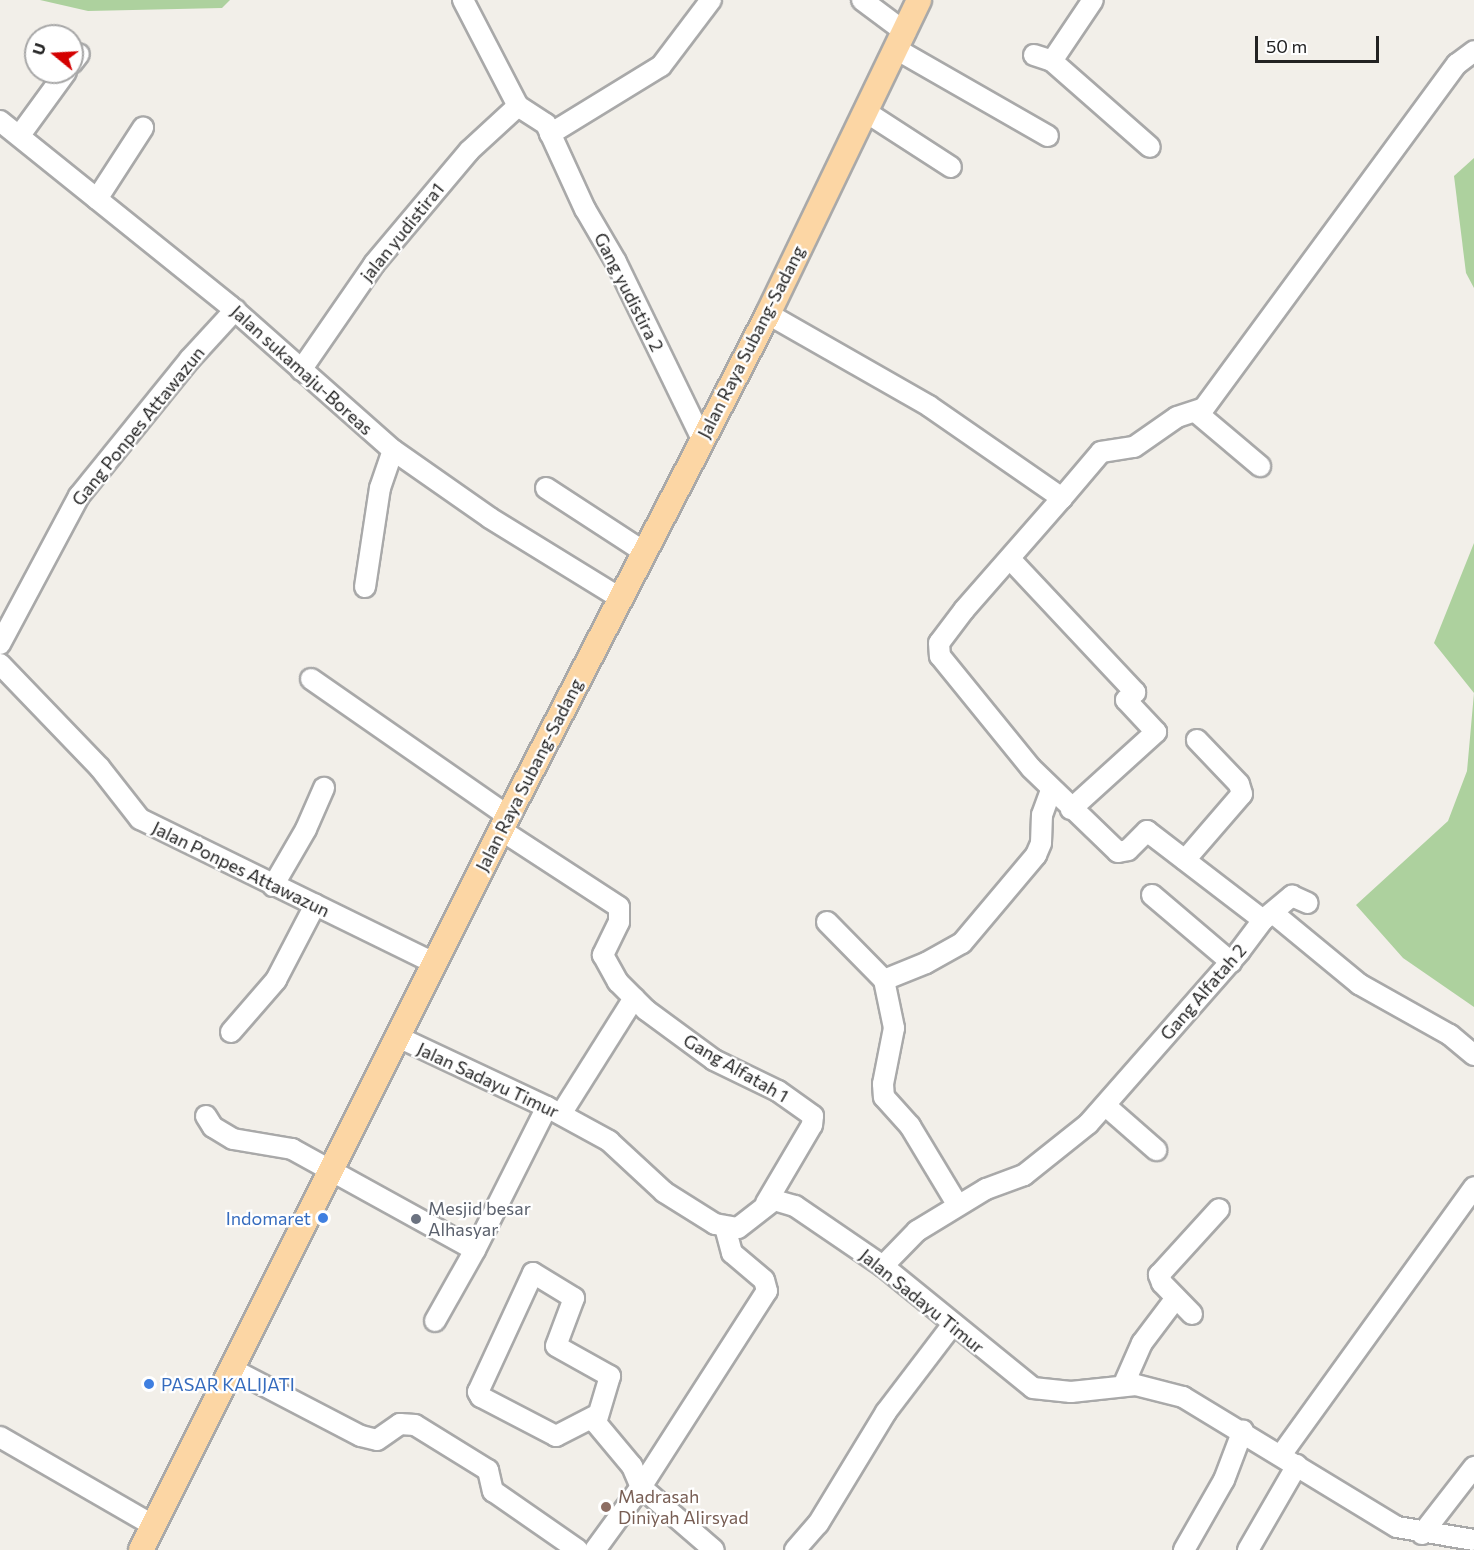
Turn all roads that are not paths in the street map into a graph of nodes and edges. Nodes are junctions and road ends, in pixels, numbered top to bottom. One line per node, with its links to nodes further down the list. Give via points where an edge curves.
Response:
1 (464, 0): 9 (street)
2 (711, 0): 15 (street, via 661,66)
3 (862, 0): 6 (street)
4 (919, 0): 6 (main road, Jalan Raya Subang-Sadang)
5 (1093, 0): 16 (street, via 1043,58)
6 (901, 40): 10 (main road, Jalan Raya Subang-Sadang); 14 (street)
7 (1474, 51): 22 (street, via 1457,64 1211,400)
8 (57, 84): 13 (street)
9 (518, 106): 15 (street, Gang yudistira 2, via 542,119); 21 (street, jalan yudistira1, via 469,151 374,264)
10 (866, 112): 17 (street); 20 (main road, Jalan Raya Subang-Sadang)
11 (0, 121): 13 (street, Jalan sukamaju-Boreas)
12 (143, 128): 18 (street)
13 (20, 135): 18 (street, Jalan sukamaju-Boreas)
14 (1048, 136)
15 (553, 141): 23 (street, Gang yudistira 2)
16 (1150, 147)
17 (951, 167)
18 (97, 199): 19 (street, Jalan sukamaju-Boreas)
19 (235, 310): 21 (street, Jalan sukamaju-Boreas); 32 (street, Gang Ponpes Attawazun, via 79,496)
20 (768, 314): 23 (main road, Jalan Raya Subang-Sadang); 27 (street, via 929,406)
21 (301, 370): 24 (street, Jalan sukamaju-Boreas)
22 (1196, 412): 25 (street); 27 (street, via 1177,417 1134,447 1101,452)
23 (701, 437): 28 (main road, Jalan Raya Subang-Sadang)
24 (393, 450): 30 (street, via 380,488); 31 (street, Jalan sukamaju-Boreas, via 490,518)
25 (1260, 466)
26 (546, 488): 28 (street)
27 (1062, 498): 29 (street)
28 (644, 552): 31 (main road, Jalan Raya Subang-Sadang)
29 (1010, 559): 37 (street, via 964,610 937,651); 38 (street, via 1135,692 1126,700 1156,732)
30 (366, 587)
31 (620, 598): 39 (main road, Jalan Raya Subang-Sadang)
32 (0, 644)
33 (0, 664): 41 (street, Jalan Ponpes Attawazun, via 100,768 140,819)
34 (311, 679): 39 (street)
35 (1197, 740): 40 (street, via 1239,784 1242,794)
36 (324, 788): 41 (street)
37 (1051, 790): 38 (street); 49 (street, via 1042,815 1041,843 1036,855 962,943 927,963)
38 (1071, 809): 40 (street, via 1118,852 1128,850 1147,831)
39 (504, 823): 48 (main road, Jalan Raya Subang-Sadang); 50 (street, Gang Alfatah 1, via 619,908 620,917 603,955 618,982)
40 (1185, 860): 45 (street)
41 (273, 886): 44 (street, Jalan Ponpes Attawazun)
42 (1152, 895): 47 (street)
43 (1308, 903): 45 (street, Gang Alfatah 2, via 1292,896)
44 (315, 905): 48 (street, Jalan Ponpes Attawazun); 51 (street, via 276,980)
45 (1268, 916): 47 (street, Gang Alfatah 2); 53 (street, via 1359,984 1450,1035)
46 (827, 922): 49 (street)
47 (1231, 962): 54 (street, Gang Alfatah 2)
48 (434, 963): 52 (main road, Jalan Raya Subang-Sadang)
49 (884, 980): 61 (street, via 894,1028 884,1097 910,1126)
50 (634, 998): 55 (street); 60 (street, Gang Alfatah 1, via 714,1060 778,1091 813,1116 812,1125)
51 (231, 1032)
52 (396, 1036): 55 (street, Jalan Sadayu Timur); 58 (main road, Jalan Raya Subang-Sadang)
53 (1474, 1055)
54 (1106, 1106): 57 (street); 61 (street, Gang Alfatah 2, via 1024,1175)
55 (554, 1111): 63 (street, Jalan Sadayu Timur, via 619,1147 664,1192); 64 (street)
56 (206, 1116): 58 (street, via 213,1127 233,1139 292,1149)
57 (1156, 1150)
58 (331, 1168): 64 (street); 70 (main road, Jalan Raya Subang-Sadang)
59 (1474, 1187): 75 (street)
60 (766, 1203): 63 (street, via 738,1228); 65 (street, Jalan Sadayu Timur, via 783,1201 795,1206)
61 (957, 1204): 65 (street, Gang Alfatah 2, via 916,1232)
62 (1219, 1209): 66 (street, via 1161,1271 1160,1279)
63 (725, 1227): 77 (street, via 732,1253 764,1280 767,1291)
64 (475, 1250): 68 (street)
65 (883, 1266): 69 (street, Jalan Sadayu Timur)
66 (1176, 1298): 67 (street); 71 (street, via 1142,1344)
67 (1192, 1314)
68 (435, 1321)
69 (952, 1324): 71 (street, Jalan Sadayu Timur, via 1019,1380 1041,1392); 85 (street, via 886,1412 819,1524)
70 (234, 1370): 78 (main road, Jalan Raya Subang-Sadang); 82 (street, via 361,1436 377,1440 400,1424 415,1425 488,1470 493,1491)
71 (1123, 1386): 73 (street, Jalan Sadayu Timur, via 1153,1387 1183,1397)
72 (595, 1416): 72 (street, via 610,1376 557,1348 556,1340 574,1299 533,1274 478,1392 556,1436); 77 (street, via 599,1430 627,1459)
73 (1243, 1430): 75 (street, Jalan Sadayu Timur); 86 (street, via 1224,1480)
74 (0, 1437): 78 (street)
75 (1289, 1460): 79 (street, Jalan Sadayu Timur, via 1386,1521); 87 (street)
76 (1474, 1467): 79 (street)
77 (641, 1487): 83 (street); 84 (street)
78 (154, 1526): 81 (main road, Jalan Raya Subang-Sadang)
79 (1422, 1534): 80 (street, Jalan Sadayu Timur)
80 (1459, 1543)
81 (141, 1550)
82 (578, 1550)
83 (595, 1550)
84 (714, 1550)
85 (795, 1550)
86 (1184, 1550)
87 (1248, 1550)

